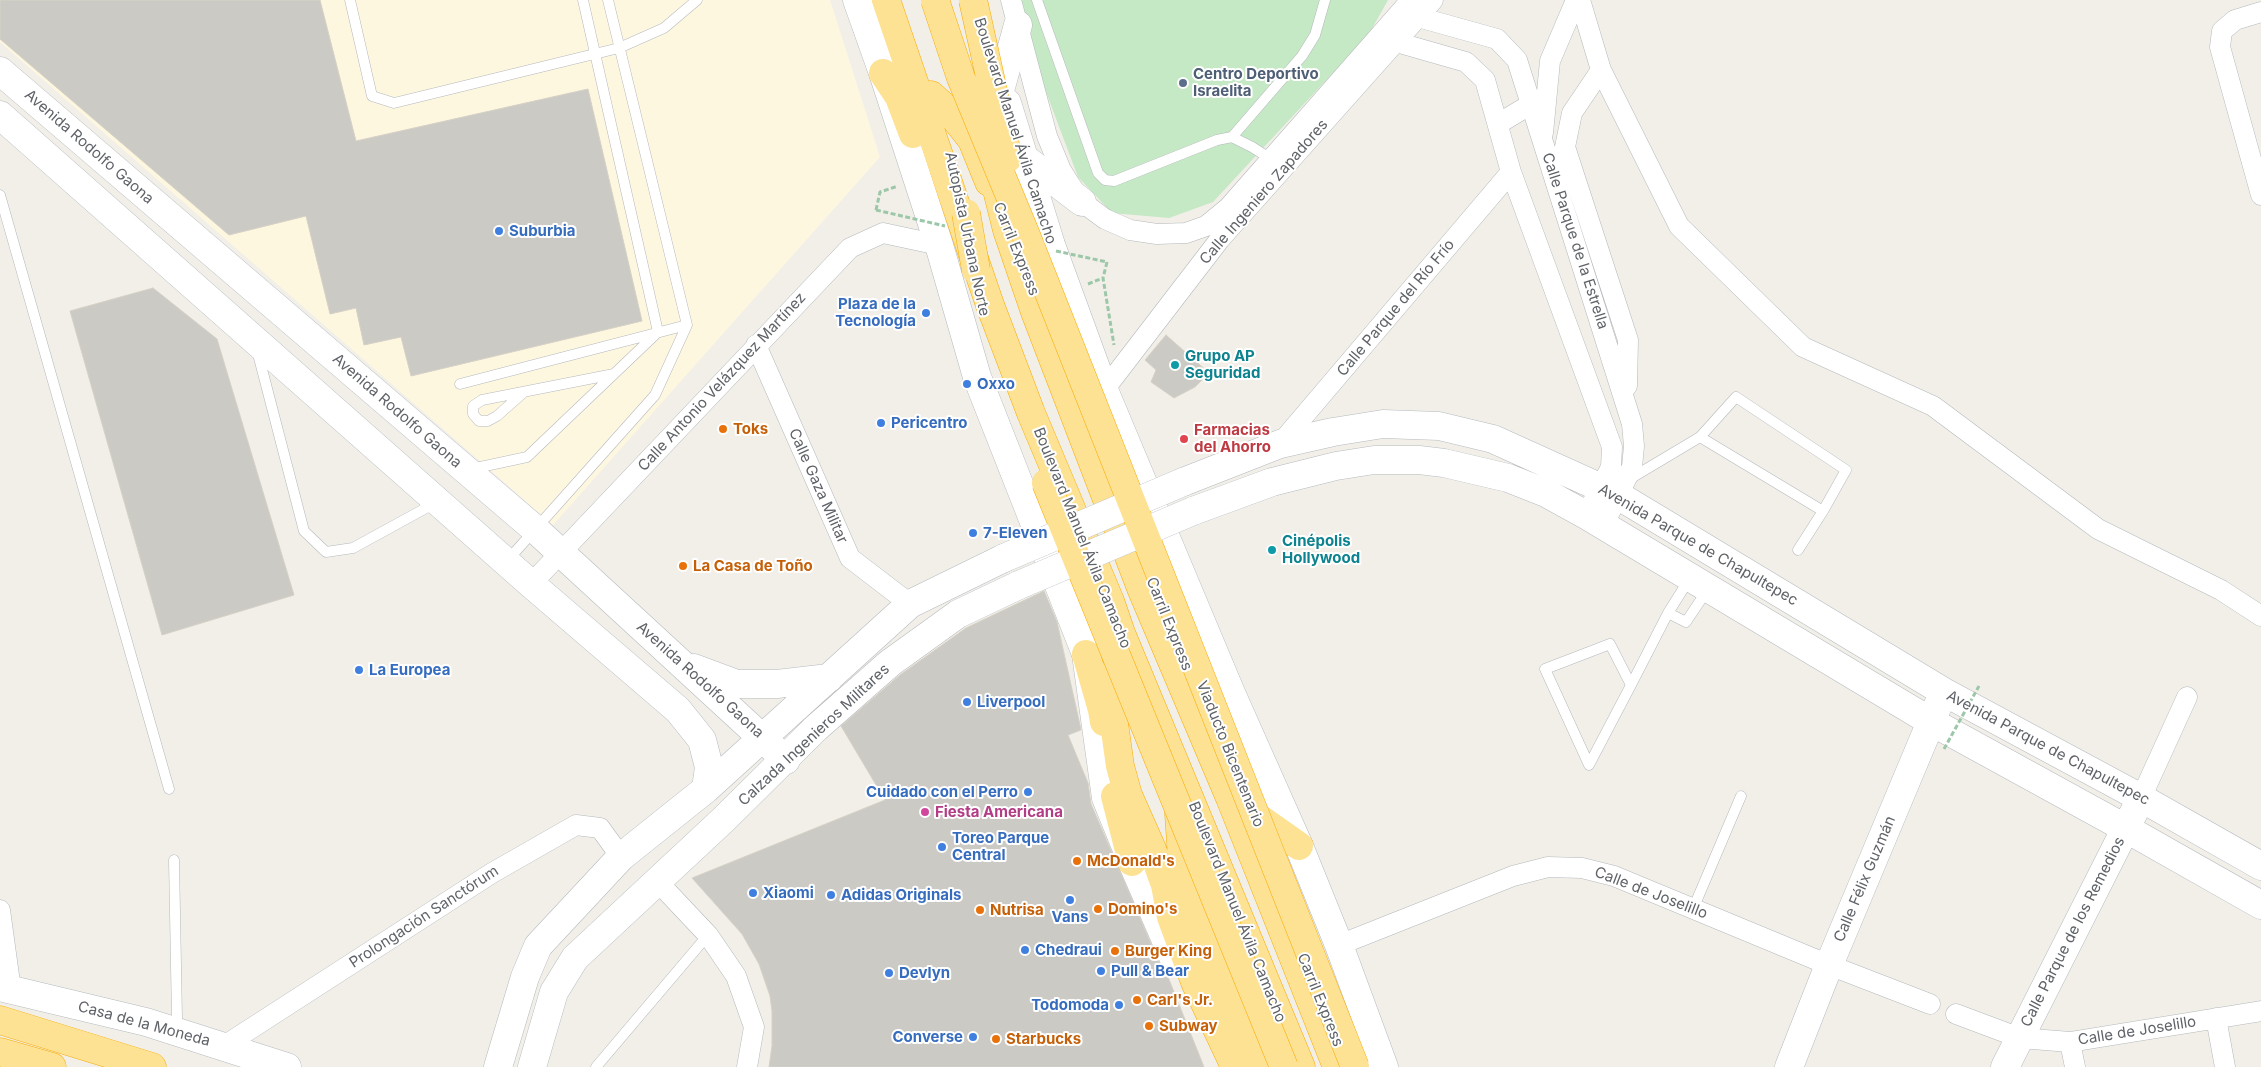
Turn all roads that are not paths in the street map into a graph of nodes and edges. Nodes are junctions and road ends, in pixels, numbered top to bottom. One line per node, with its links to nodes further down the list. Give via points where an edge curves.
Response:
1 (350, 0): 21 (lane, via 372,96 394,103)
2 (584, 0): 21 (lane)
3 (608, 0): 20 (lane)
4 (697, 0): 20 (lane, via 664,28)
5 (857, 0): 24 (main road)
6 (886, 0): 42 (highway, Boulevard Manuel Ávila Camacho)
7 (899, 0): 27 (highway, Autopista Urbana Norte)
8 (935, 0): 25 (highway, bridge)
9 (949, 0): 88 (highway, Boulevard Manuel Ávila Camacho, via 1007,230 1035,312 1141,588)
10 (972, 0): 26 (main road, Boulevard Manuel Ávila Camacho); 40 (highway, bridge)
11 (1037, 0): 31 (lane, via 1098,173 1105,180 1114,181)
12 (1325, 0): 31 (lane, via 1315,35 1302,56)
13 (1433, 0): 16 (street, Calle Ingeniero Zapadores)
14 (1576, 0): 32 (street, via 1550,62)
15 (1580, 0): 22 (street)
16 (1412, 6): 19 (street, Calle Ingeniero Zapadores); 28 (street, Calle Parque de la Estrella, via 1497,39 1517,60)
17 (2261, 12): 38 (street, via 2235,20 2222,31 2220,47)
18 (1015, 13): 26 (main road); 39 (street, Calle Ingeniero Zapadores, via 1053,153)
19 (1390, 36): 30 (street, Calle Parque de la Estrella, via 1466,62 1485,80); 34 (street, Calle Ingeniero Zapadores)
20 (619, 48): 21 (lane); 44 (lane)
21 (596, 54): 46 (lane)
22 (1601, 70): 52 (street, via 1572,113 1565,148 1628,340); 72 (street, via 1679,226 1803,347 1933,406 2098,529 2221,590)
23 (0, 71): 29 (main road, Avenida Rodolfo Gaona)
24 (883, 73): 41 (main road); 42 (highway, via 899,97 956,242)
25 (961, 78): 36 (highway, Carril Express, bridge); 40 (highway, bridge)
26 (1002, 87): 33 (main road, Boulevard Manuel Ávila Camacho)
27 (931, 95): 36 (highway, Carril Express, via 949,111 972,140); 125 (highway, Autopista Urbana Norte, bridge, via 957,176 987,326 1000,370)
28 (1531, 104): 30 (street); 32 (street, Calle Parque de la Estrella)
29 (9, 109): 43 (main road, Avenida Rodolfo Gaona); 45 (main road, Avenida Rodolfo Gaona)
30 (1498, 124): 35 (street, Calle Parque de la Estrella)
31 (1232, 137): 34 (lane)
32 (1542, 142): 52 (street, Calle Parque de la Estrella)
33 (1024, 158): 39 (main road); 50 (main road, Boulevard Manuel Ávila Camacho)
34 (1276, 165): 39 (street, Calle Ingeniero Zapadores, via 1250,184 1206,226 1172,234 1130,230 1105,219); 50 (street, Calle Ingeniero Zapadores, via 1220,239)
35 (1512, 172): 55 (street, Calle Parque del Río Frío); 58 (street, Calle Parque de la Estrella, via 1612,447)
36 (989, 182): 128 (highway, Carril Express, bridge)
37 (0, 195): 85 (lane)
38 (2261, 195)
39 (1082, 202)
40 (1026, 236): 50 (highway, bridge)
41 (939, 245): 47 (street, Calle Antonio Velázquez Martínez, via 883,233 850,248); 74 (main road, via 977,377)
42 (976, 264): 73 (highway, Boulevard Manuel Ávila Camacho, via 1031,413)
43 (260, 294): 45 (main road); 57 (main road, Avenida Rodolfo Gaona)
44 (687, 325): 46 (lane); 64 (lane, via 655,395)
45 (245, 331): 59 (main road, Avenida Rodolfo Gaona); 59 (lane, via 304,532 326,552 353,548)
46 (658, 332): 48 (lane); 49 (lane)
47 (756, 345): 66 (street, Calle Antonio Velázquez Martínez); 70 (street, Calle Gaza Militar, via 850,558)
48 (615, 374): 51 (lane); 57 (lane, via 527,457)
49 (460, 384)
50 (1094, 388): 91 (main road, Boulevard Manuel Ávila Camacho); 129 (highway, Viaducto Bicentenario, bridge)
51 (523, 393)
52 (1627, 404): 58 (street, Calle Parque de la Estrella, via 1634,446 1632,467)
53 (1333, 432): 55 (main road, Avenida Parque de Chapultepec); 56 (main road); 58 (main road, Avenida Parque de Chapultepec, via 1383,424 1439,426 1493,439)
54 (1700, 436): 58 (lane); 61 (lane); 61 (lane, via 1736,398 1846,470)
55 (1280, 444): 62 (main road, Avenida Parque de Chapultepec, bridge)
56 (1336, 466): 60 (main road, Avenida Parque de Chapultepec, via 1272,482); 63 (main road, Avenida Parque de Chapultepec, via 1393,459 1444,463 1489,472 1527,485)
57 (466, 470): 64 (main road, Avenida Rodolfo Gaona)
58 (1613, 485): 63 (street, Calle Parque de la Estrella); 78 (main road, Avenida Parque de Chapultepec)
59 (438, 502): 67 (main road, Avenida Rodolfo Gaona)
60 (1193, 511): 82 (main road, Calzada Ingenieros Militares, bridge, via 958,614 890,663 816,728)
61 (1822, 511): 65 (lane)
62 (1094, 520): 70 (main road, Calzada Ingenieros Militares, bridge, via 1004,558)
63 (1594, 521): 68 (main road, Avenida Parque de Chapultepec)
64 (536, 530): 66 (main road, Avenida Rodolfo Gaona); 67 (lane)
65 (1798, 550)
66 (561, 552): 69 (street, Calle Antonio Velázquez Martínez); 75 (main road, Avenida Rodolfo Gaona)
67 (506, 562): 69 (main road, Avenida Rodolfo Gaona)
68 (1699, 583): 71 (lane); 71 (lane, via 1686,622); 80 (main road, Avenida Parque de Chapultepec)
69 (531, 584): 84 (main road, Avenida Rodolfo Gaona, via 678,710 702,740 709,767)
70 (910, 604): 76 (main road, Calzada Ingenieros Militares)
71 (1668, 613): 77 (lane)
72 (2261, 616)
73 (1121, 633): 83 (highway, Boulevard Manuel Ávila Camacho); 97 (highway, via 1112,709 1120,766)
74 (1086, 654): 86 (highway, via 1102,710); 94 (main road, via 1106,798)
75 (682, 663): 76 (main road, via 737,684 777,684); 81 (main road, Avenida Rodolfo Gaona)
76 (829, 678): 81 (main road, Calzada Ingenieros Militares)
77 (1631, 685): 77 (lane, via 1610,644 1545,669 1589,765)
78 (1944, 692): 80 (main road, Calle Félix Guzmán); 89 (main road, Avenida Parque de Chapultepec)
79 (2187, 697): 89 (street)
80 (1930, 721): 90 (main road, Avenida Parque de Chapultepec); 103 (main road, Calle Félix Guzmán)
81 (763, 737): 82 (main road, Avenida Rodolfo Gaona); 84 (main road, Calzada Ingenieros Militares)
82 (786, 760): 96 (main road, Calzada Ingenieros Militares)
83 (1176, 765): 116 (highway, via 1183,872); 126 (highway, Boulevard Manuel Ávila Camacho)
84 (706, 788): 92 (main road, Calzada Ingenieros Militares)
85 (169, 789)
86 (1115, 796): 94 (highway); 104 (highway, via 1141,846 1162,919)
87 (1741, 796): 99 (lane)
88 (1230, 798): 91 (highway); 127 (highway, Boulevard Manuel Ávila Camacho)
89 (2141, 798): 90 (main road, Calle Parque de los Remedios); 95 (main road, Avenida Parque de Chapultepec)
90 (2126, 828): 98 (main road, Avenida Parque de Chapultepec); 112 (main road, Calle Parque de los Remedios)
91 (1299, 846): 102 (main road, Boulevard Manuel Ávila Camacho)
92 (620, 858): 114 (street, Prolongación Sanctórum, via 600,828 576,825 492,873); 120 (main road, Calzada Ingenieros Militares, via 538,946 525,976)
93 (174, 860): 111 (lane, via 178,1019)
94 (1132, 862): 124 (main road)
95 (2261, 866)
96 (658, 882): 101 (street); 121 (main road, Calzada Ingenieros Militares, via 575,958 554,992)
97 (1164, 885): 104 (highway, via 1171,917); 116 (highway)
98 (2261, 905)
99 (1693, 908): 102 (street, Calle de Joselillo, via 1598,871 1548,867 1513,876); 103 (street, Calle de Joselillo)
100 (0, 910): 105 (street)
101 (708, 936): 122 (lane); 123 (street, via 736,976 754,1027)
102 (1340, 945): 130 (main road, Boulevard Manuel Ávila Camacho)
103 (1828, 965): 106 (street, Calle de Joselillo); 131 (main road, Calle Félix Guzmán)
104 (1195, 982): 116 (highway)
105 (6, 988): 111 (main road, Casa de la Moneda)
106 (1930, 1004)
107 (2261, 1011): 109 (street, Calle de Joselillo)
108 (1956, 1014): 112 (street, Calle de Joselillo)
109 (2216, 1018): 113 (street, Calle de Joselillo); 134 (street)
110 (0, 1020): 118 (highway)
111 (175, 1031): 114 (main road, Casa de la Moneda)
112 (2020, 1038): 113 (street, Calle de Joselillo); 132 (main road, Calle Parque de los Remedios)
113 (2070, 1042): 133 (street)
114 (224, 1046): 119 (main road, Casa de la Moneda)
115 (0, 1052): 117 (highway)
116 (1246, 1060)
117 (52, 1067)
118 (152, 1067)
119 (287, 1067)
120 (498, 1067)
121 (532, 1067)
122 (596, 1067)
123 (747, 1067)
124 (1222, 1067)
125 (1284, 1067)
126 (1301, 1067)
127 (1338, 1067)
128 (1347, 1067)
129 (1355, 1067)
130 (1384, 1067)
131 (1789, 1067)
132 (2005, 1067)
133 (2075, 1067)
134 (2225, 1067)

